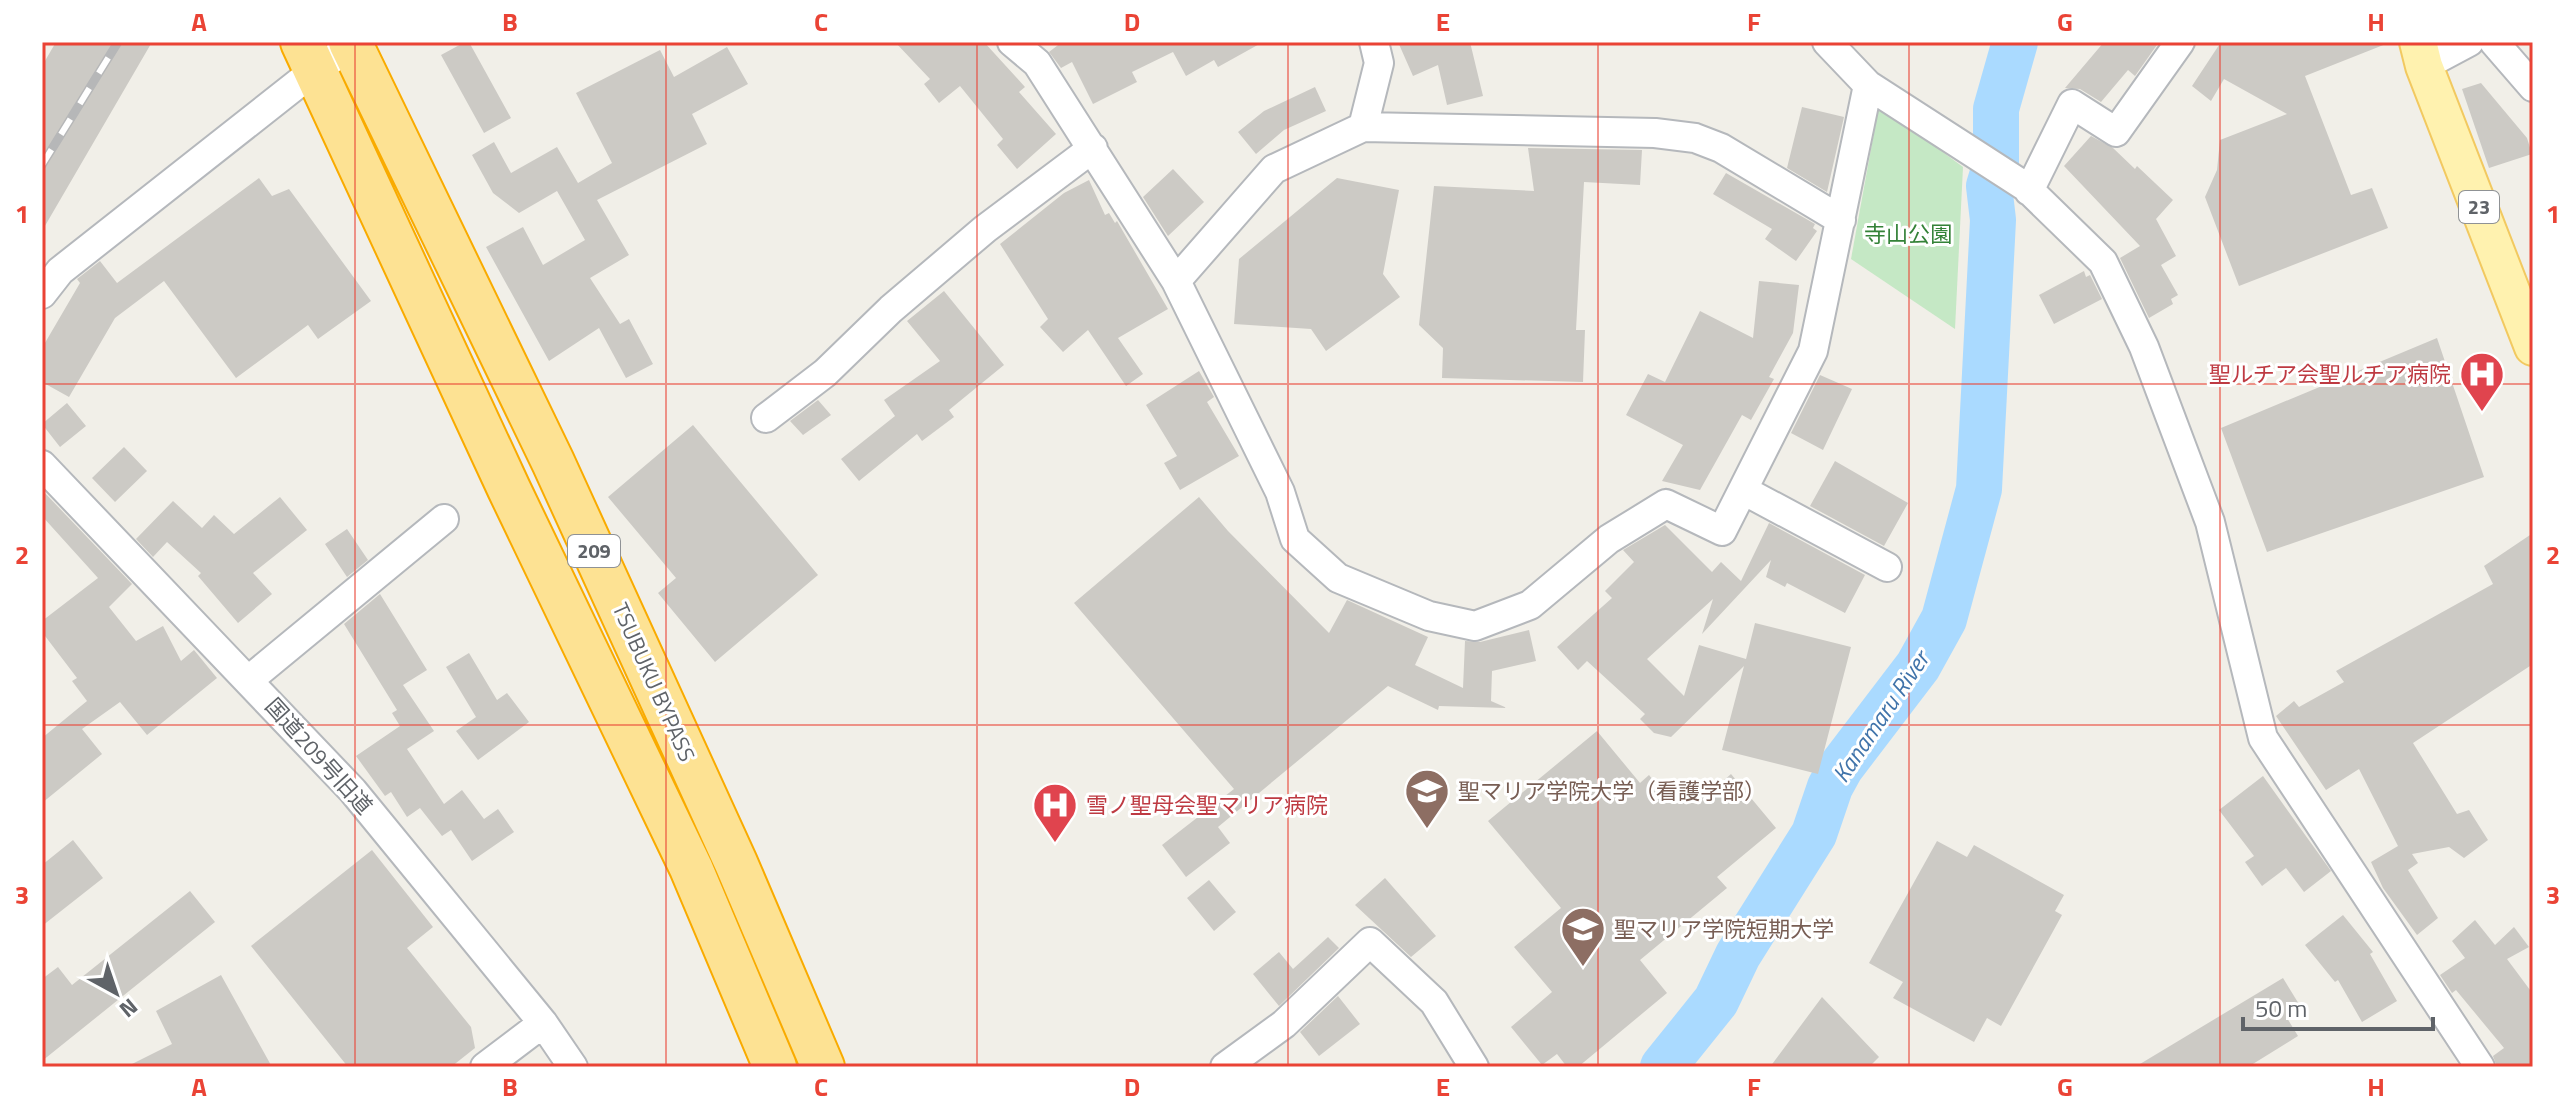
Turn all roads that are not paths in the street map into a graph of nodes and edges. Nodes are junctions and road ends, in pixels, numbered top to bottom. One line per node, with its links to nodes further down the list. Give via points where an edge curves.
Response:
1 (1012, 42): 13 (street, via 1037,63)
2 (1374, 42): 12 (street, via 1379,63)
3 (1827, 42): 10 (street)
4 (2180, 42): 14 (street, via 2116,132 2072,104)
5 (2469, 42): 8 (street)
6 (2494, 42): 11 (street)
7 (353, 44): 9 (street); 29 (highway, TSUBUKU BYPASS / 209, via 560,476)
8 (2421, 54): 18 (main road, 23)
9 (309, 56): 17 (street, via 60,271); 28 (highway, TSUBUKU BYPASS / 209, via 691,868)
10 (1868, 85): 14 (street); 15 (street)
11 (2533, 87)
12 (1363, 127): 15 (street, via 1695,138 1721,148); 16 (street, via 1274,169)
13 (1093, 148): 16 (street); 19 (street, via 985,229 825,373)
14 (2029, 191): 32 (street, via 2103,262 2144,347 2210,522 2263,738)
15 (1841, 220): 21 (street, via 1813,351)
16 (1176, 281): 21 (street, via 1280,492 1295,539 1338,578 1429,616 1475,626 1530,605 1609,539 1666,504 1722,531)
17 (42, 294)
18 (2533, 347)
19 (766, 418)
20 (42, 465): 24 (street, 国道209号旧道)
21 (1743, 490): 23 (street)
22 (444, 519): 24 (street)
23 (1887, 567)
24 (250, 679): 25 (street, 国道209号旧道, via 353,791)
25 (543, 1023): 26 (street); 27 (street, 国道209号旧道)
26 (485, 1067)
27 (573, 1067)
28 (775, 1067)
29 (823, 1067)
30 (1225, 1067): 31 (street, via 1284,1024 1370,942 1434,1002)
31 (1474, 1067)
32 (2480, 1067)

